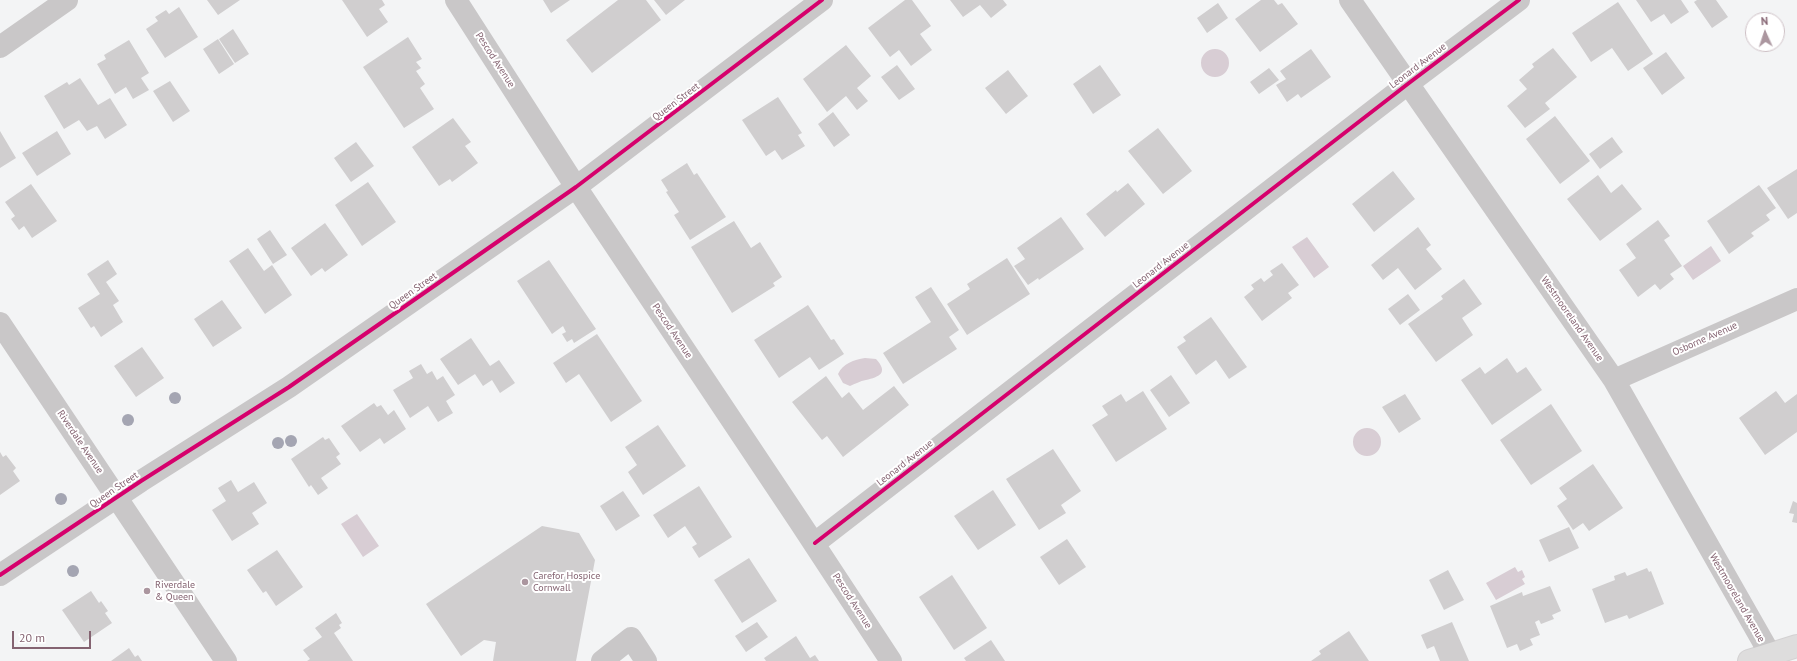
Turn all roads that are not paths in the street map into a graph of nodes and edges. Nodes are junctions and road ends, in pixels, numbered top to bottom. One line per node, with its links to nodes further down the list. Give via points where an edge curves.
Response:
1 (67, 0): 6 (street)
2 (456, 0): 8 (street, Pescod Avenue)
3 (822, 0): 8 (street, Queen Street)
4 (1350, 0): 7 (street, Westmooreland Avenue)
5 (1519, 0): 7 (street, Leonard Avenue)
6 (0, 47)
7 (1409, 83): 11 (street, Westmooreland Avenue); 13 (street, Leonard Avenue)
8 (576, 188): 12 (street, Queen Street, via 289,387); 13 (street, Pescod Avenue)
9 (1797, 300): 11 (street, Osborne Avenue)
10 (0, 323): 12 (street, Riverdale Avenue)
11 (1614, 380): 16 (street, Westmooreland Avenue)
12 (118, 497): 14 (street, Queen Street); 17 (street, Riverdale Avenue)
13 (815, 544): 20 (street, Pescod Avenue)
14 (0, 575)
15 (1797, 646): 16 (main road)
16 (1770, 654): 21 (main road)
17 (226, 661)
18 (602, 661): 19 (street, via 631,638)
19 (646, 661)
20 (891, 661)
21 (1749, 661)

